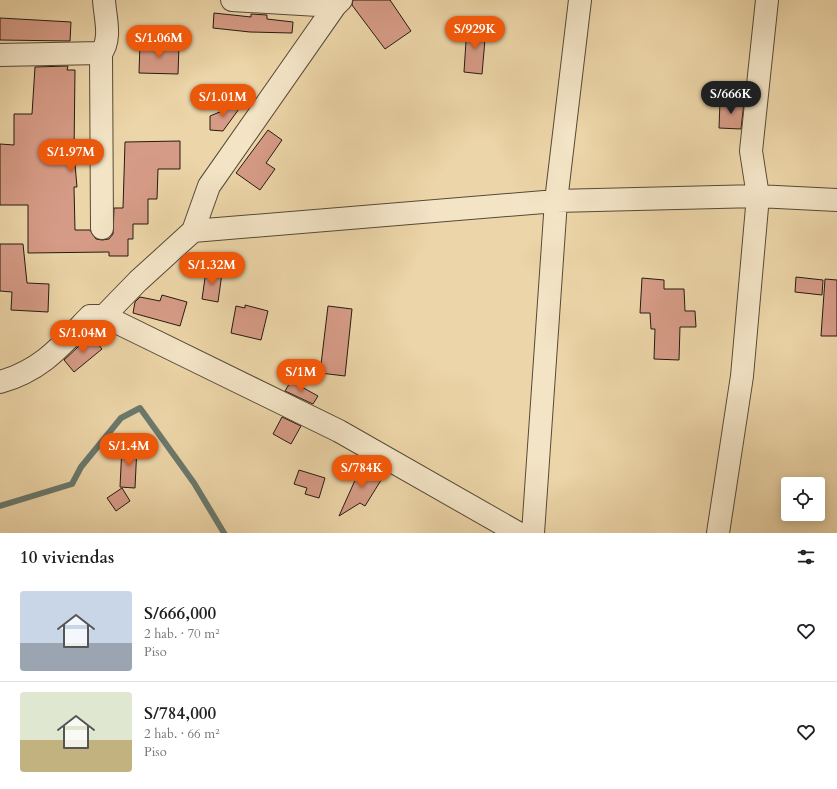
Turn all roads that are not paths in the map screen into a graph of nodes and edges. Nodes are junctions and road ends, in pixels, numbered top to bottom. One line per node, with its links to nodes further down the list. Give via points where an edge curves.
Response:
1 (104, 0): 6 (street, via 107,40)
2 (232, 0): 5 (street)
3 (580, 0): 10 (street)
4 (767, 0): 8 (street, via 751,151)
5 (337, 2): 12 (street, via 209,186)
6 (101, 53): 7 (street); 11 (street)
7 (0, 56)
8 (758, 196): 9 (street); 10 (street); 17 (street, via 742,376)
9 (837, 200)
10 (556, 201): 12 (street); 16 (street)
11 (102, 228)
12 (193, 231): 13 (street)
13 (104, 316): 14 (street, via 90,316 41,365); 15 (street, via 339,431)
14 (0, 382)
15 (518, 533)
16 (533, 533)
17 (718, 533)

